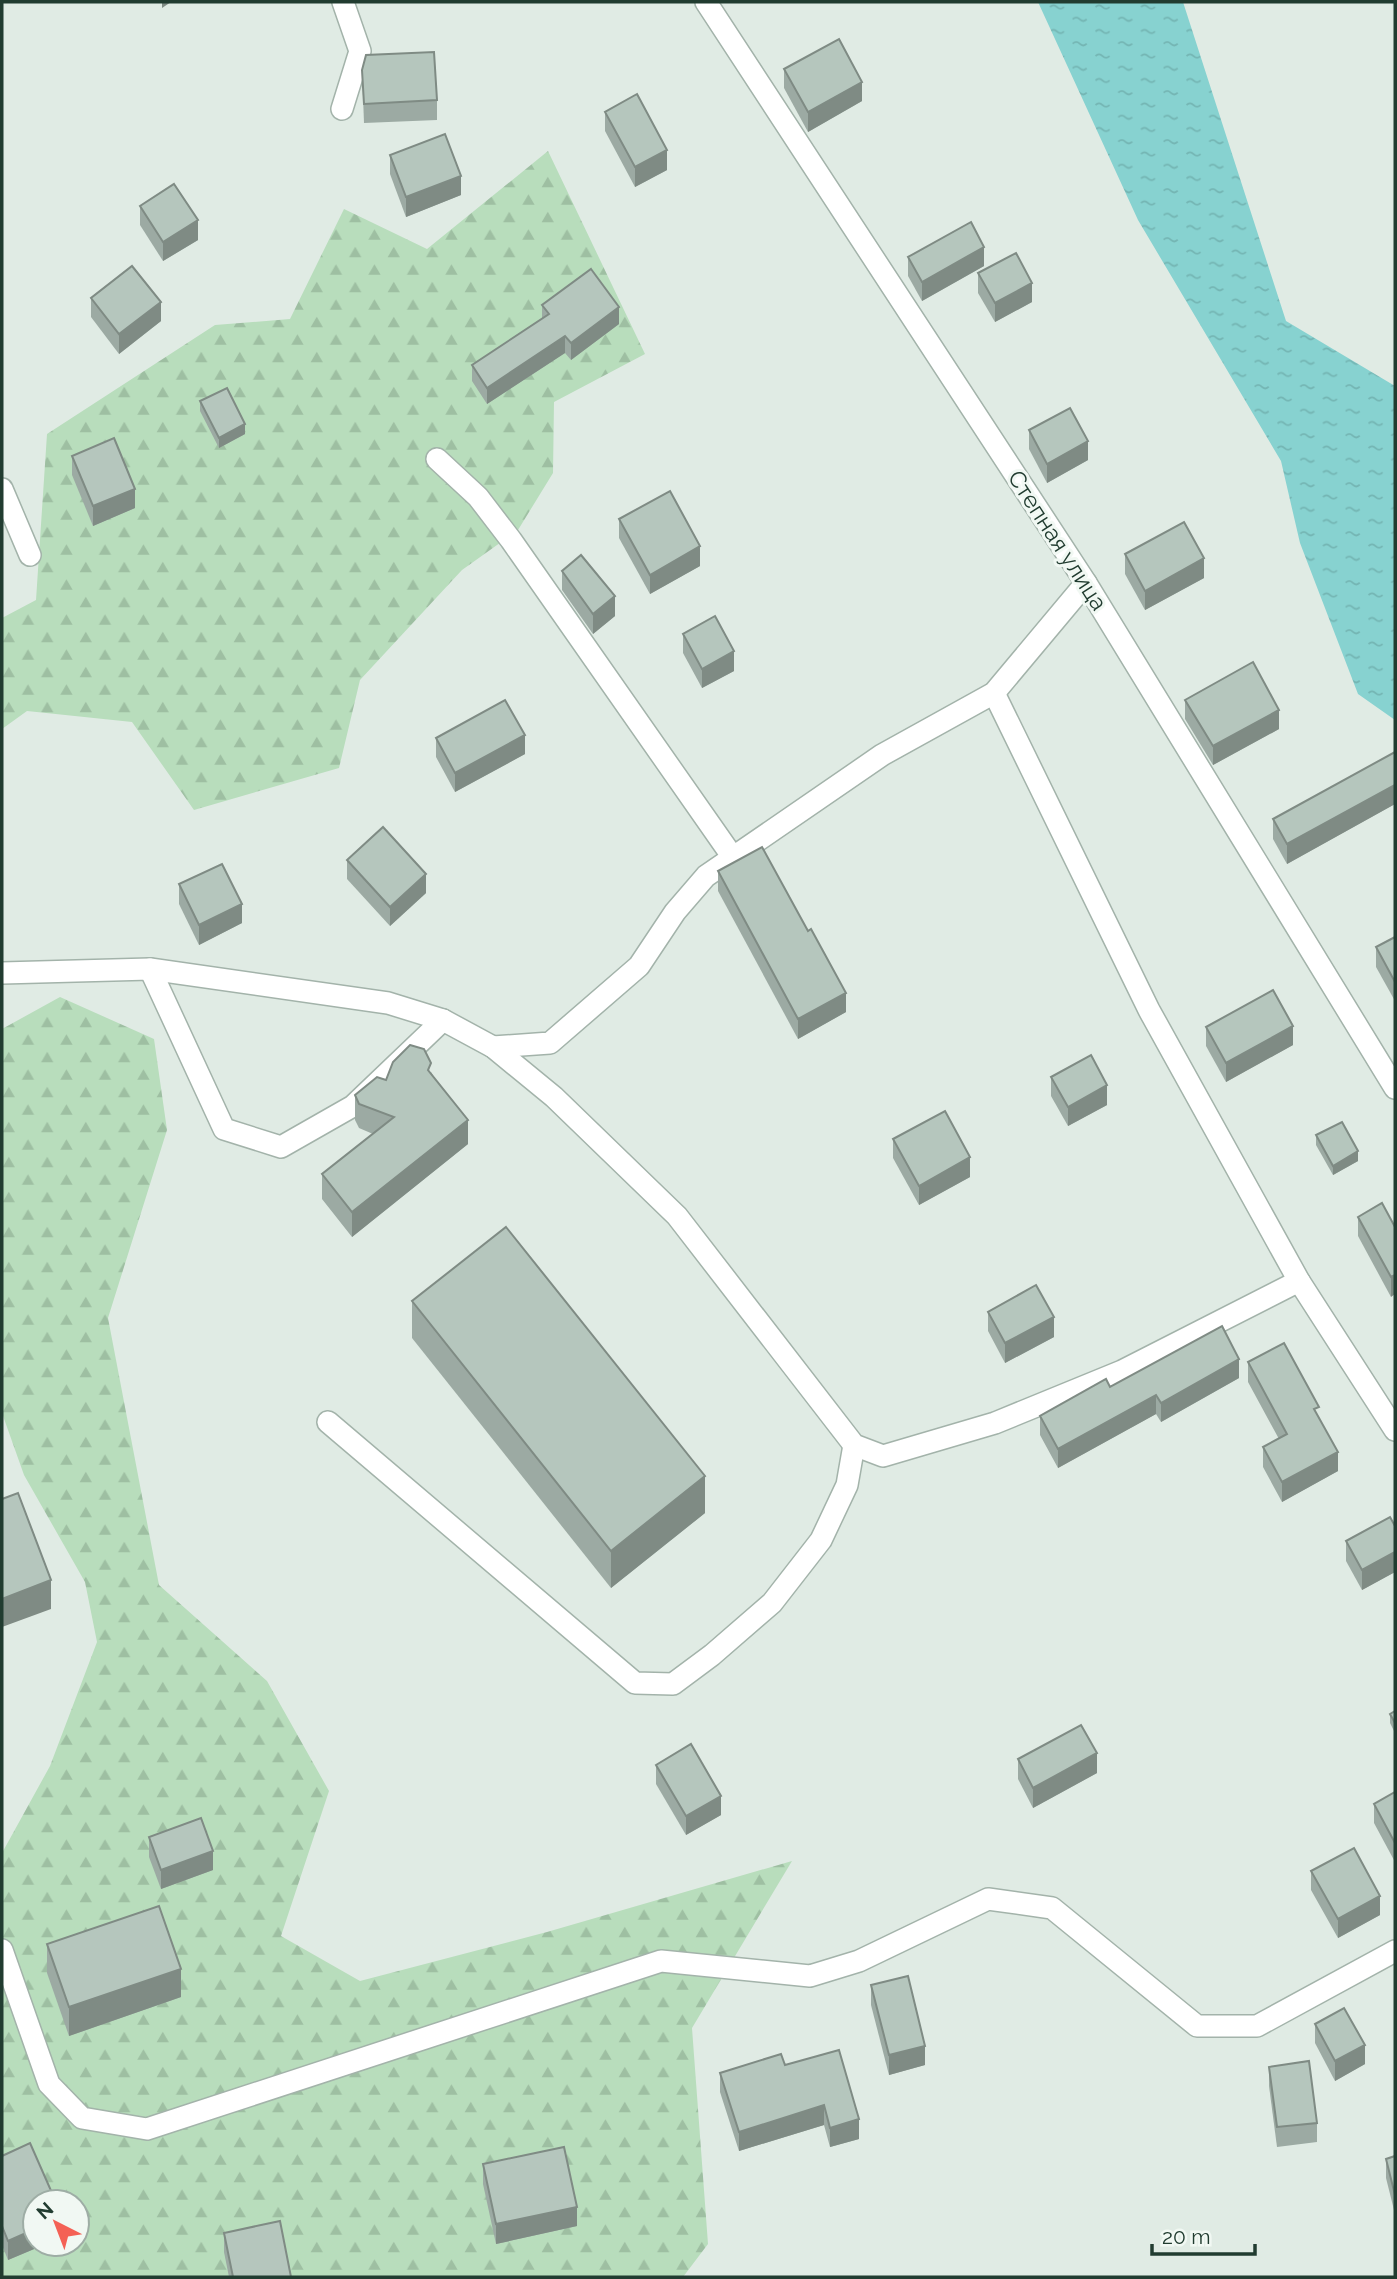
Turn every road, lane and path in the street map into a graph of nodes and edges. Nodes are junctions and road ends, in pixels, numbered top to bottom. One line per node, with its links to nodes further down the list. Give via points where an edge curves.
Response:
1 (343, 2): 3 (street, via 360,51)
2 (706, 2): 7 (street, Степная улица)
3 (342, 109)
4 (437, 459): 9 (street, via 478,497 511,540)
5 (2, 489): 6 (street)
6 (30, 555)
7 (1086, 583): 8 (street); 14 (street, Степная улица)
8 (994, 693): 9 (street, via 882,755); 15 (street, via 1149,1010)
9 (732, 856): 13 (street, via 706,876 675,912 639,966 550,1043)
10 (150, 969): 11 (street); 12 (street, via 388,1003); 12 (street, via 224,1129 281,1147 353,1106)
11 (2, 973)
12 (443, 1020): 13 (street)
13 (494, 1047): 18 (street, via 554,1097 677,1216)
14 (1395, 1088)
15 (1299, 1281): 17 (street); 18 (street, via 1122,1371 995,1423 883,1456)
16 (328, 1422): 18 (street, via 635,1683 673,1684 772,1603 821,1540 847,1485)
17 (1395, 1430)
18 (854, 1445)
19 (2, 1950): 20 (street, via 49,2084 82,2118 147,2129 661,1961 810,1976 859,1962 988,1899 1052,1908 1197,2026 1257,2026)
20 (1395, 1951)

